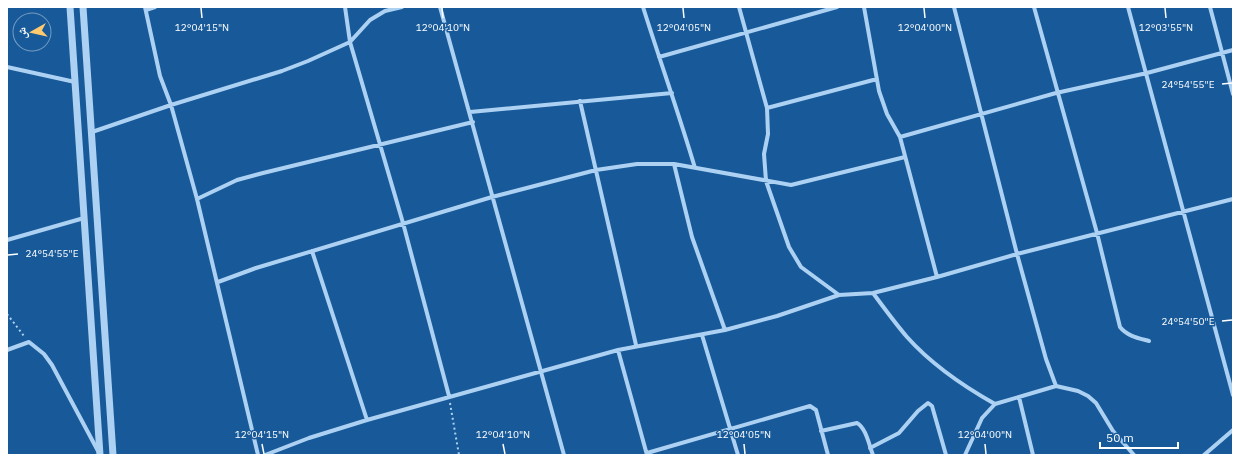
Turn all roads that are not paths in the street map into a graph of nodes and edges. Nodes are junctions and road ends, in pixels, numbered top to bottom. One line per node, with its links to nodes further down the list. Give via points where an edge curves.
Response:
1 (70, 7): 18 (street)
2 (83, 7): 17 (street)
3 (155, 7): 15 (street)
4 (345, 7): 19 (street)
5 (402, 7): 19 (street, via 370,20)
6 (440, 7): 33 (street)
7 (643, 7): 22 (street)
8 (739, 7): 16 (street)
9 (837, 7): 16 (street)
10 (864, 7): 25 (street)
11 (954, 7): 34 (street)
12 (1034, 7): 28 (street)
13 (1128, 7): 24 (street)
14 (1210, 7): 21 (street)
15 (145, 9): 31 (street, via 160,76)
16 (745, 31): 22 (street); 32 (street)
17 (85, 34): 18 (street); 36 (street)
18 (72, 35): 26 (street)
19 (350, 42): 31 (street, via 282,71); 38 (street)
20 (1233, 50): 21 (street)
21 (1222, 53): 24 (street); 29 (street)
22 (659, 57): 27 (street)
23 (7, 67): 26 (street)
24 (1146, 73): 28 (street); 47 (street)
25 (877, 79): 32 (street); 37 (street, via 887,114)
26 (76, 82): 48 (street)
27 (672, 93): 30 (street, via 638,98); 41 (street)
28 (1056, 93): 34 (street); 50 (street)
29 (1233, 94)
30 (580, 101): 33 (street); 42 (street)
31 (171, 105): 36 (street); 45 (street)
32 (767, 108): 43 (street, via 768,134 764,154)
33 (470, 112): 35 (street)
34 (982, 114): 37 (street); 53 (street)
35 (473, 122): 38 (street); 44 (street)
36 (92, 132): 78 (street)
37 (900, 137): 39 (street)
38 (381, 144): 45 (street, via 237,180); 49 (street)
39 (905, 157): 43 (street, via 798,184 784,185); 54 (street)
40 (674, 164): 41 (street); 42 (street, via 637,164); 58 (street, via 692,236)
41 (695, 168): 43 (street)
42 (596, 170): 44 (street); 61 (street)
43 (766, 180): 57 (street, via 794,258 806,271)
44 (492, 197): 49 (street); 64 (street)
45 (197, 199): 55 (street)
46 (1233, 199): 47 (street)
47 (1184, 212): 50 (street); 66 (street)
48 (84, 218): 51 (street); 77 (street)
49 (403, 223): 52 (street); 67 (street)
50 (1097, 233): 53 (street); 60 (street, via 1120,327 1128,335)
51 (7, 240)
52 (312, 251): 55 (street); 70 (street)
53 (1017, 254): 54 (street); 65 (street)
54 (937, 278): 56 (street)
55 (218, 282): 79 (street)
56 (873, 293): 57 (street); 69 (street, via 920,351 968,389)
57 (840, 295): 58 (street)
58 (725, 330): 59 (street)
59 (702, 335): 61 (street); 71 (street)
60 (1149, 341)
61 (636, 345): 63 (street)
62 (7, 350): 77 (street, via 29,342 44,354)
63 (618, 350): 64 (street); 76 (street)
64 (540, 372): 67 (street); 81 (street)
65 (1056, 386): 68 (street); 88 (street, via 1078,391 1096,403 1113,431)
66 (1233, 395)
67 (449, 396): 70 (street)
68 (1019, 397): 69 (street); 87 (street)
69 (996, 404): 86 (street, via 982,418)
70 (367, 420): 80 (street)
71 (730, 428): 73 (street, via 810,406 816,410); 76 (street); 82 (street)
72 (1233, 430): 75 (street)
73 (822, 431): 74 (street, via 857,423 861,425); 83 (street)
74 (870, 448): 84 (street); 85 (street, via 899,433 928,403 932,406)
75 (1214, 449): 89 (street); 90 (street)
76 (647, 454)
77 (100, 455)
78 (113, 455)
79 (258, 455)
80 (265, 455)
81 (564, 455)
82 (738, 455)
83 (828, 455)
84 (873, 455)
85 (946, 455)
86 (965, 455)
87 (1033, 455)
88 (1134, 455)
89 (1204, 455)
90 (1214, 455)

